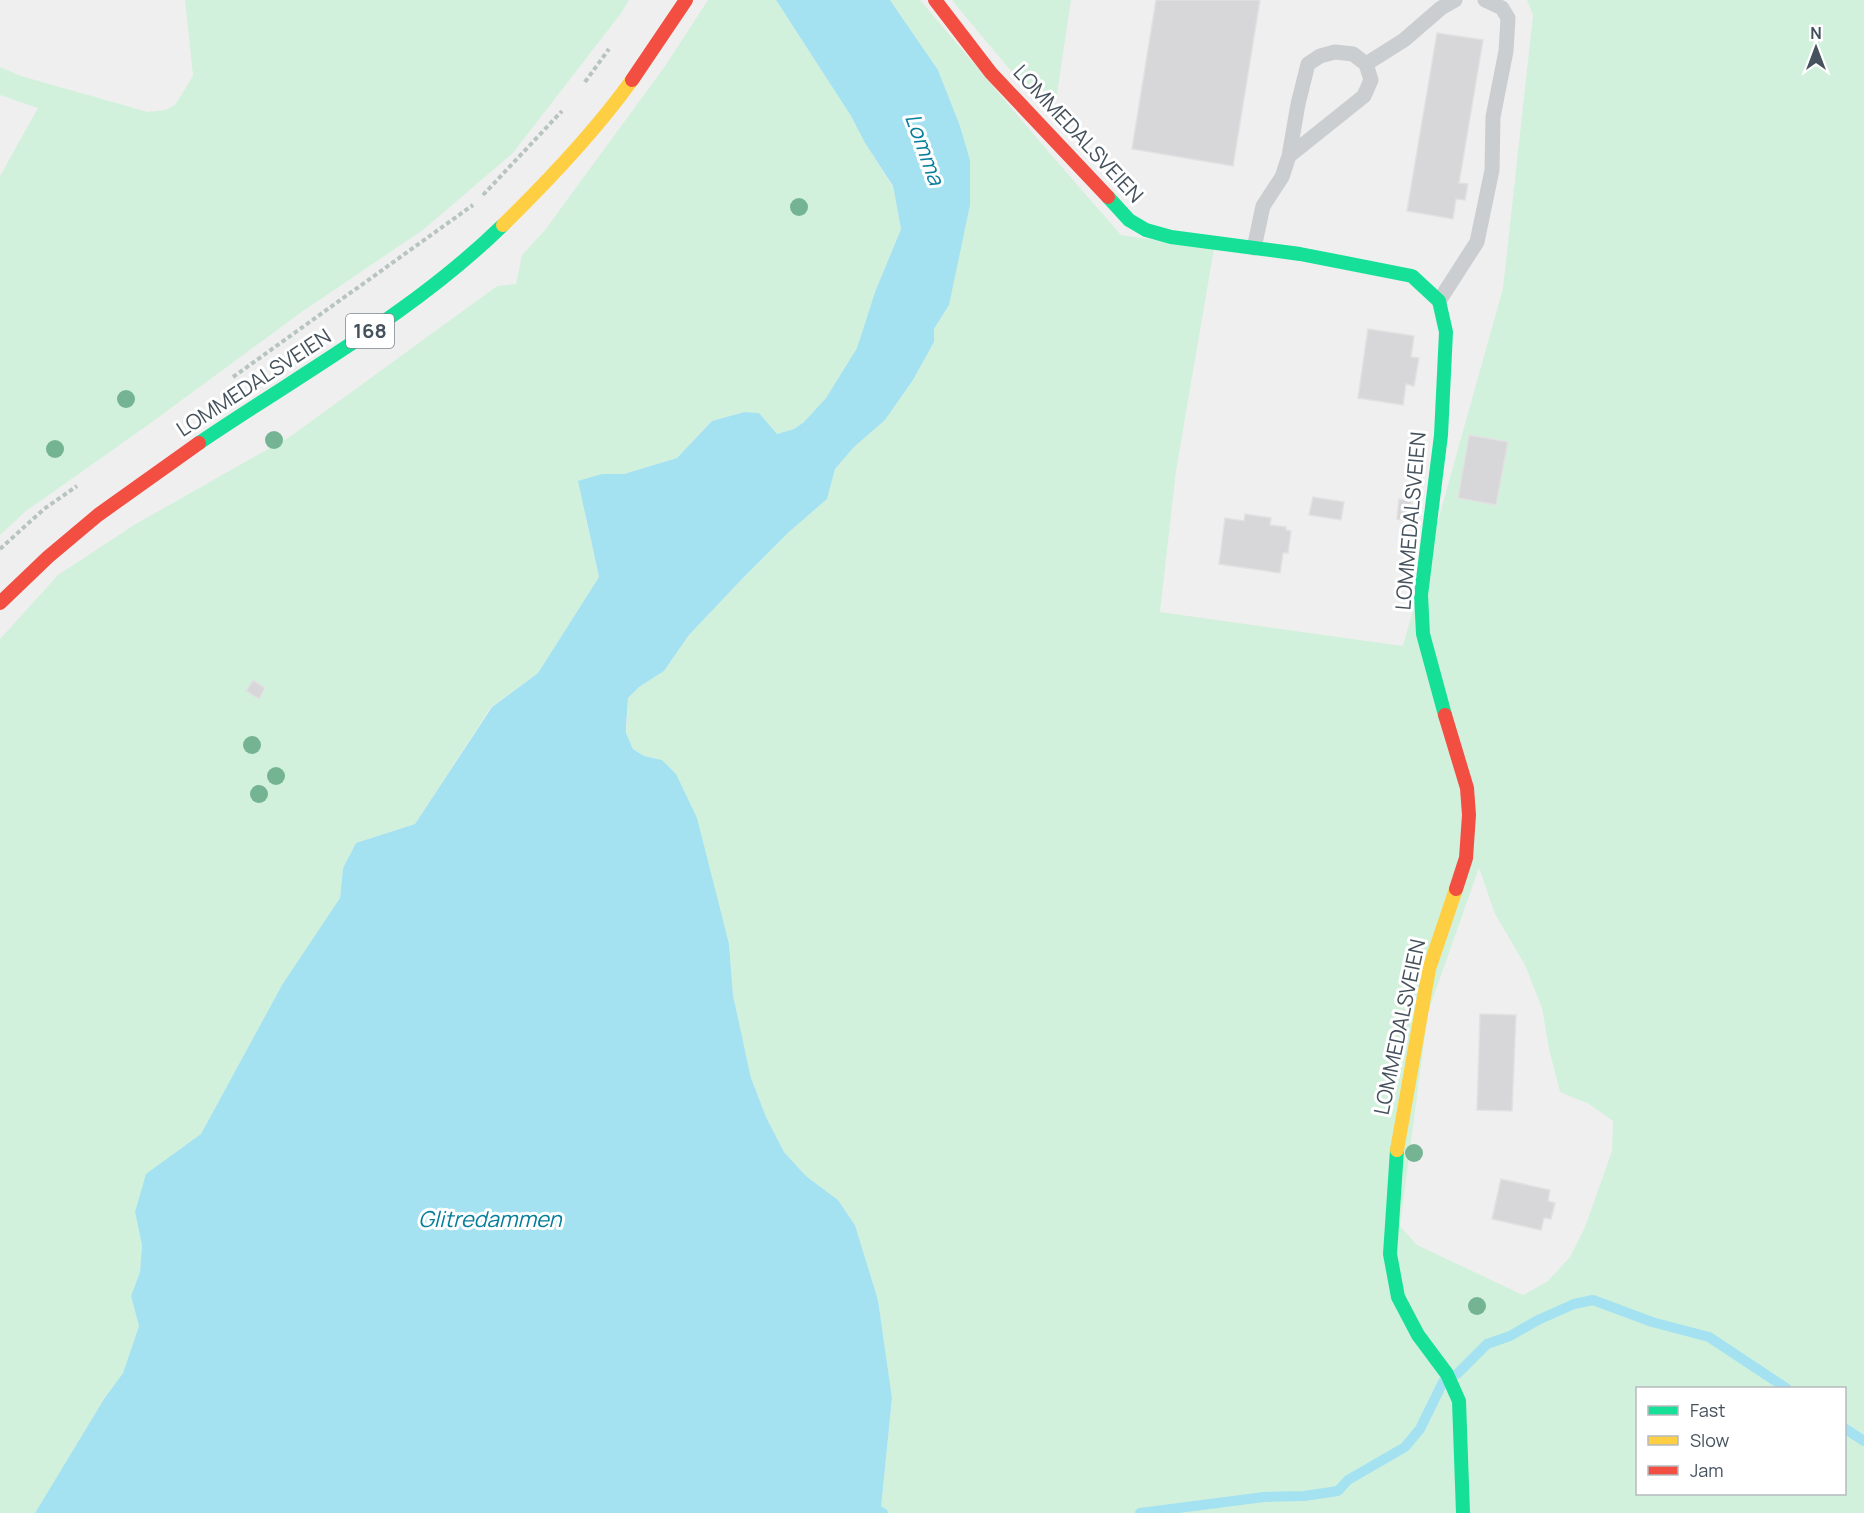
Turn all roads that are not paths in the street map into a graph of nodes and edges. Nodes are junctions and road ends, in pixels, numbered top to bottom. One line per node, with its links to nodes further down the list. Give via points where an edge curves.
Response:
1 (686, 0): 9 (street, LOMMEDALSVEIEN / 168, via 607,112 552,177 477,250 354,343 120,497 48,555)
2 (935, 0): 7 (street, LOMMEDALSVEIEN, via 992,73 1129,220 1146,230 1172,237)
3 (1455, 0): 5 (lane)
4 (1485, 0): 8 (lane, via 1502,8 1508,18 1493,117 1492,170 1477,242)
5 (1366, 64): 6 (lane, via 1371,80 1364,96); 6 (lane, via 1353,54 1335,52 1308,64)
6 (1289, 156): 7 (lane, via 1282,177 1263,206)
7 (1254, 248): 8 (street, LOMMEDALSVEIEN, via 1412,276)
8 (1439, 301): 10 (street, LOMMEDALSVEIEN, via 1446,332 1441,435 1421,595 1431,668 1467,788 1469,815 1466,858 1429,969 1410,1073 1396,1154 1390,1254 1398,1297 1418,1335 1447,1374 1459,1401)
9 (0, 603)
10 (1463, 1513)

